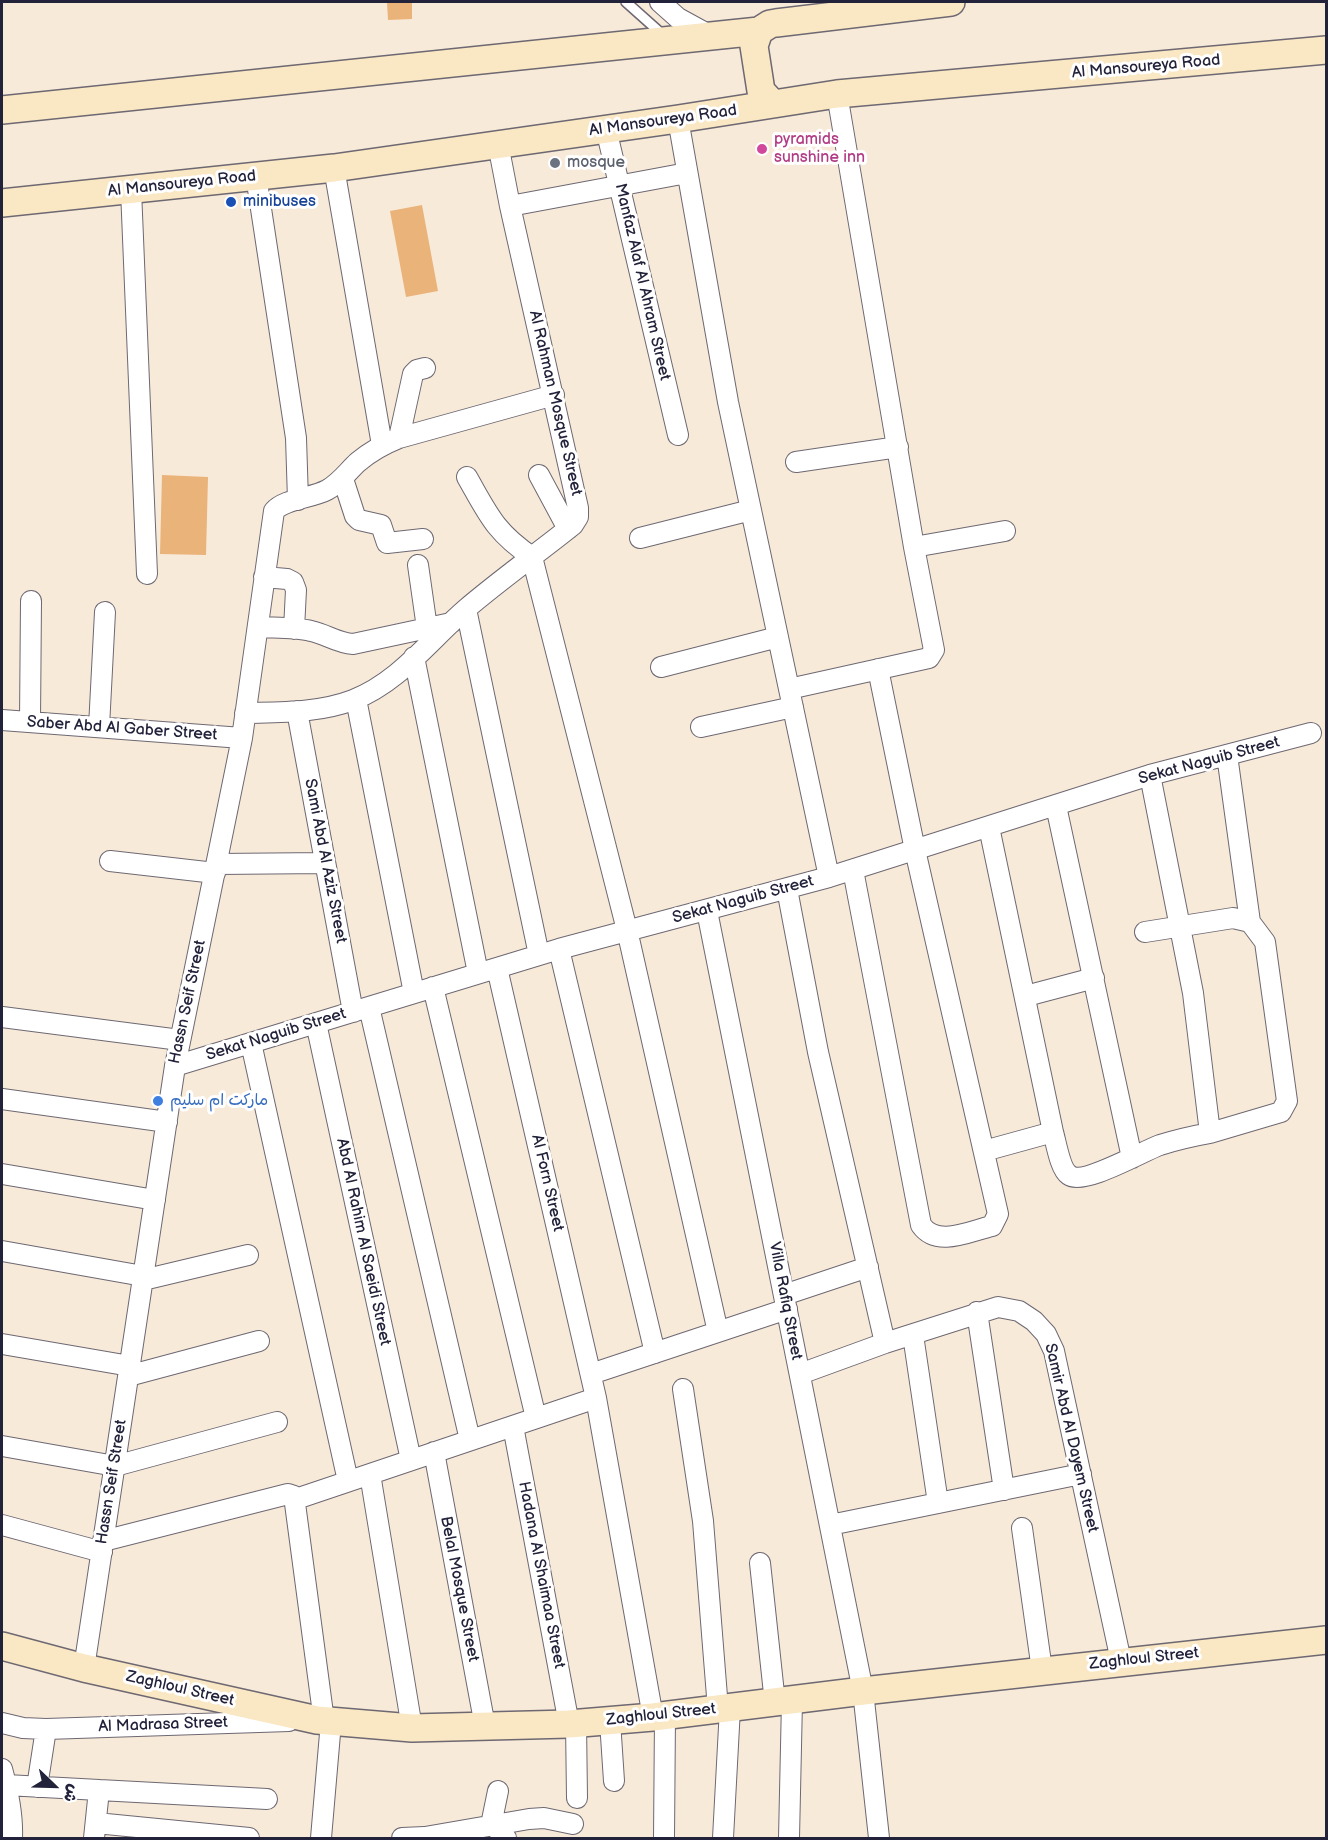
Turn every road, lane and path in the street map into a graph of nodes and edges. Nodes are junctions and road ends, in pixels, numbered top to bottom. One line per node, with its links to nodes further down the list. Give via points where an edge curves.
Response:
1 (626, 2): 6 (lane)
2 (660, 2): 5 (street, via 678,18)
3 (951, 2): 4 (main road, via 776,23)
4 (759, 31): 5 (main road); 9 (main road, via 754,46 761,91)
5 (711, 36): 6 (main road)
6 (670, 40): 10 (main road)
7 (1326, 50): 8 (main road, Al Mansoureya Road)
8 (837, 94): 9 (main road, Al Mansoureya Road); 25 (street)
9 (773, 104): 11 (main road, Al Mansoureya Road)
10 (2, 110)
11 (678, 119): 12 (main road, Al Mansoureya Road); 15 (street)
12 (606, 129): 13 (main road, Al Mansoureya Road); 17 (street, Manfaz Alaf Al Ahram Street)
13 (498, 144): 14 (main road, Al Mansoureya Road); 20 (street, Al Rahman Mosque Street)
14 (334, 168): 16 (main road, Al Mansoureya Road); 24 (street)
15 (687, 173): 17 (street); 31 (street)
16 (256, 176): 18 (main road, Al Mansoureya Road); 30 (street, via 296,438)
17 (618, 185): 20 (street); 23 (street, Manfaz Alaf Al Ahram Street)
18 (131, 190): 19 (main road, Al Mansoureya Road); 39 (street)
19 (2, 203)
20 (510, 206): 22 (street, Al Rahman Mosque Street)
21 (425, 369): 24 (street, via 413,374)
22 (554, 395): 24 (street); 32 (street, Al Rahman Mosque Street, via 578,508 576,521)
23 (678, 435)
24 (390, 442): 29 (street, via 356,464)
25 (898, 447): 26 (street); 36 (street)
26 (796, 462)
27 (539, 475): 32 (street)
28 (467, 477): 37 (street, via 494,525)
29 (343, 478): 30 (street, via 327,490); 35 (street, via 355,516 381,525 387,543)
30 (298, 500): 40 (street, Hassn Seif Street, via 278,506 272,516)
31 (751, 510): 34 (street); 48 (street)
32 (568, 529): 37 (street)
33 (1005, 531): 36 (street)
34 (640, 538)
35 (423, 540)
36 (914, 548): 51 (street, via 934,650 929,658)
37 (532, 557): 42 (street); 76 (street)
38 (417, 565): 46 (street)
39 (147, 574)
40 (264, 577): 45 (street, Hassn Seif Street); 47 (street, via 293,582)
41 (31, 601): 57 (street)
42 (466, 609): 44 (street); 79 (street)
43 (105, 612): 58 (street)
44 (451, 623): 46 (street); 49 (street)
45 (258, 627): 47 (street); 55 (street, Hassn Seif Street)
46 (427, 628): 47 (street, via 353,644)
47 (294, 629)
48 (778, 637): 50 (street); 52 (street)
49 (414, 657): 53 (street, via 374,690); 80 (street, Al Forn Street)
50 (661, 667)
51 (878, 669): 52 (street); 66 (street)
52 (791, 698): 59 (street); 71 (street)
53 (356, 699): 54 (street, via 337,706); 82 (street)
54 (297, 711): 55 (street); 68 (street, Sami Abd Al Aziz Street)
55 (245, 713): 61 (street, Hassn Seif Street)
56 (2, 720): 57 (street, Saber Abd Al Gaber Street)
57 (30, 722): 58 (street, Saber Abd Al Gaber Street)
58 (99, 727): 61 (street, Saber Abd Al Gaber Street)
59 (701, 727)
60 (1311, 733): 62 (street, Sekat Naguib Street)
61 (242, 738): 69 (street, Hassn Seif Street)
62 (1227, 755): 63 (street, Sekat Naguib Street); 74 (street)
63 (1150, 775): 64 (street, Sekat Naguib Street); 75 (street)
64 (1056, 806): 65 (street, Sekat Naguib Street); 81 (street)
65 (989, 827): 66 (street, Sekat Naguib Street); 83 (street)
66 (915, 850): 70 (street, Sekat Naguib Street); 94 (street)
67 (110, 861): 69 (street)
68 (325, 863): 69 (street); 84 (street, Sami Abd Al Aziz Street)
69 (216, 868): 87 (street, Hassn Seif Street)
70 (853, 870): 71 (street, Sekat Naguib Street); 94 (street, via 921,1225 926,1233 943,1238 992,1226 996,1221 998,1214)
71 (829, 877): 72 (street, Sekat Naguib Street)
72 (787, 889): 73 (street, Sekat Naguib Street); 100 (street, via 818,1052)
73 (707, 911): 76 (street, Sekat Naguib Street); 102 (street, Villa Rafiq Street)
74 (1250, 922): 75 (street, via 1233,918); 93 (street, via 1265,942 1287,1101 1281,1112)
75 (1181, 925): 77 (street); 93 (street)
76 (627, 930): 78 (street, Sekat Naguib Street); 104 (street)
77 (1145, 932)
78 (559, 949): 79 (street, Sekat Naguib Street); 109 (street)
79 (539, 955): 80 (street, Sekat Naguib Street)
80 (488, 971): 82 (street, Sekat Naguib Street); 111 (street, Al Forn Street)
81 (1094, 978): 83 (street); 95 (street)
82 (423, 990): 84 (street, Sekat Naguib Street); 115 (street)
83 (1026, 996): 92 (street)
84 (361, 1009): 86 (street, Sekat Naguib Street); 118 (street, Sami Abd Al Aziz Street)
85 (2, 1017): 87 (street)
86 (316, 1023): 88 (street, Sekat Naguib Street); 121 (street, Abd Al Rahim Al Saeidi Street)
87 (180, 1040): 89 (street, Hassn Seif Street)
88 (251, 1043): 89 (street, Sekat Naguib Street); 125 (street)
89 (175, 1066): 91 (street, Hassn Seif Street)
90 (2, 1099): 91 (street)
91 (167, 1122): 97 (street, Hassn Seif Street)
92 (1053, 1132): 94 (street); 95 (street, via 1064,1169 1075,1178)
93 (1210, 1133): 95 (street, via 1160,1145)
94 (984, 1152)
95 (1132, 1158)
96 (2, 1174): 97 (street)
97 (155, 1200): 101 (street, Hassn Seif Street)
98 (2, 1251): 101 (street)
99 (248, 1256): 101 (street)
100 (868, 1267): 102 (street); 107 (street)
101 (143, 1278): 110 (street, Hassn Seif Street)
102 (785, 1302): 104 (street); 112 (street, Villa Rafiq Street)
103 (977, 1312): 105 (street, Samir Abd Al Dayem Street); 124 (street, Samir Abd Al Dayem Street, via 998,1307 1019,1311 1046,1334 1054,1351); 126 (street)
104 (718, 1332): 109 (street)
105 (914, 1335): 107 (street, Samir Abd Al Dayem Street); 128 (street)
106 (259, 1341): 110 (street)
107 (885, 1343): 112 (street, Samir Abd Al Dayem Street)
108 (2, 1344): 110 (street)
109 (655, 1353): 111 (street)
110 (129, 1371): 122 (street, Hassn Seif Street)
111 (591, 1374): 114 (street, Al Forn Street)
112 (800, 1374): 130 (street, Villa Rafiq Street)
113 (683, 1389): 141 (street, via 703,1521)
114 (596, 1398): 115 (street); 142 (street, Al Forn Street)
115 (536, 1418): 117 (street)
116 (277, 1422): 122 (street)
117 (513, 1426): 118 (street); 146 (street, Hadana Al Shaimaa Street)
118 (470, 1440): 120 (street)
119 (2, 1446): 122 (street)
120 (434, 1452): 121 (street); 147 (street, Belal Mosque Street)
121 (411, 1460): 123 (street)
122 (115, 1466): 132 (street, Hassn Seif Street)
123 (370, 1474): 125 (street); 148 (street)
124 (1081, 1474): 126 (street); 136 (street, Samir Abd Al Dayem Street)
125 (348, 1481): 127 (street)
126 (1004, 1490): 128 (street)
127 (296, 1499): 132 (street, via 288,1494); 143 (street)
128 (938, 1503): 130 (street)
129 (2, 1525): 132 (street)
130 (830, 1525): 139 (street, Villa Rafiq Street)
131 (1022, 1528): 138 (street)
132 (102, 1547): 137 (street, Hassn Seif Street)
133 (760, 1563): 140 (street)
134 (1326, 1640): 136 (main road, Zaghloul Street)
135 (2, 1646): 137 (main road, Zaghloul Street)
136 (1121, 1661): 138 (main road, Zaghloul Street)
137 (84, 1668): 143 (main road, Zaghloul Street)
138 (1042, 1670): 139 (main road, Zaghloul Street)
139 (863, 1691): 140 (main road, Zaghloul Street); 169 (street, Villa Rafiq Street)
140 (783, 1702): 141 (main road, Zaghloul Street); 168 (street)
141 (724, 1708): 142 (main road, Zaghloul Street); 167 (street)
142 (659, 1716): 144 (main road, Zaghloul Street); 166 (street, Al Forn Street)
143 (324, 1721): 148 (main road, Zaghloul Street); 149 (street, Al Madrasa Street); 163 (street)
144 (610, 1721): 146 (main road, Zaghloul Street); 150 (street)
145 (2, 1723): 149 (street, Al Madrasa Street)
146 (573, 1724): 147 (main road, Zaghloul Street); 155 (street, Hadana Al Shaimaa Street)
147 (485, 1726): 148 (main road, Zaghloul Street)
148 (412, 1728)
149 (46, 1729): 151 (street)
150 (614, 1780)
151 (37, 1787): 152 (street); 153 (street)
152 (4, 1788): 161 (street)
153 (99, 1790): 156 (street); 159 (street)
154 (498, 1791): 158 (street)
155 (577, 1798)
156 (267, 1799)
157 (573, 1824): 158 (street, via 544,1818)
158 (491, 1825): 160 (street); 165 (street)
159 (95, 1831): 162 (street)
160 (413, 1838): 164 (street)
161 (12, 1839)
162 (249, 1839)
163 (321, 1839)
164 (402, 1839)
165 (506, 1839)
166 (664, 1839)
167 (723, 1839)
168 (789, 1839)
169 (879, 1839)

